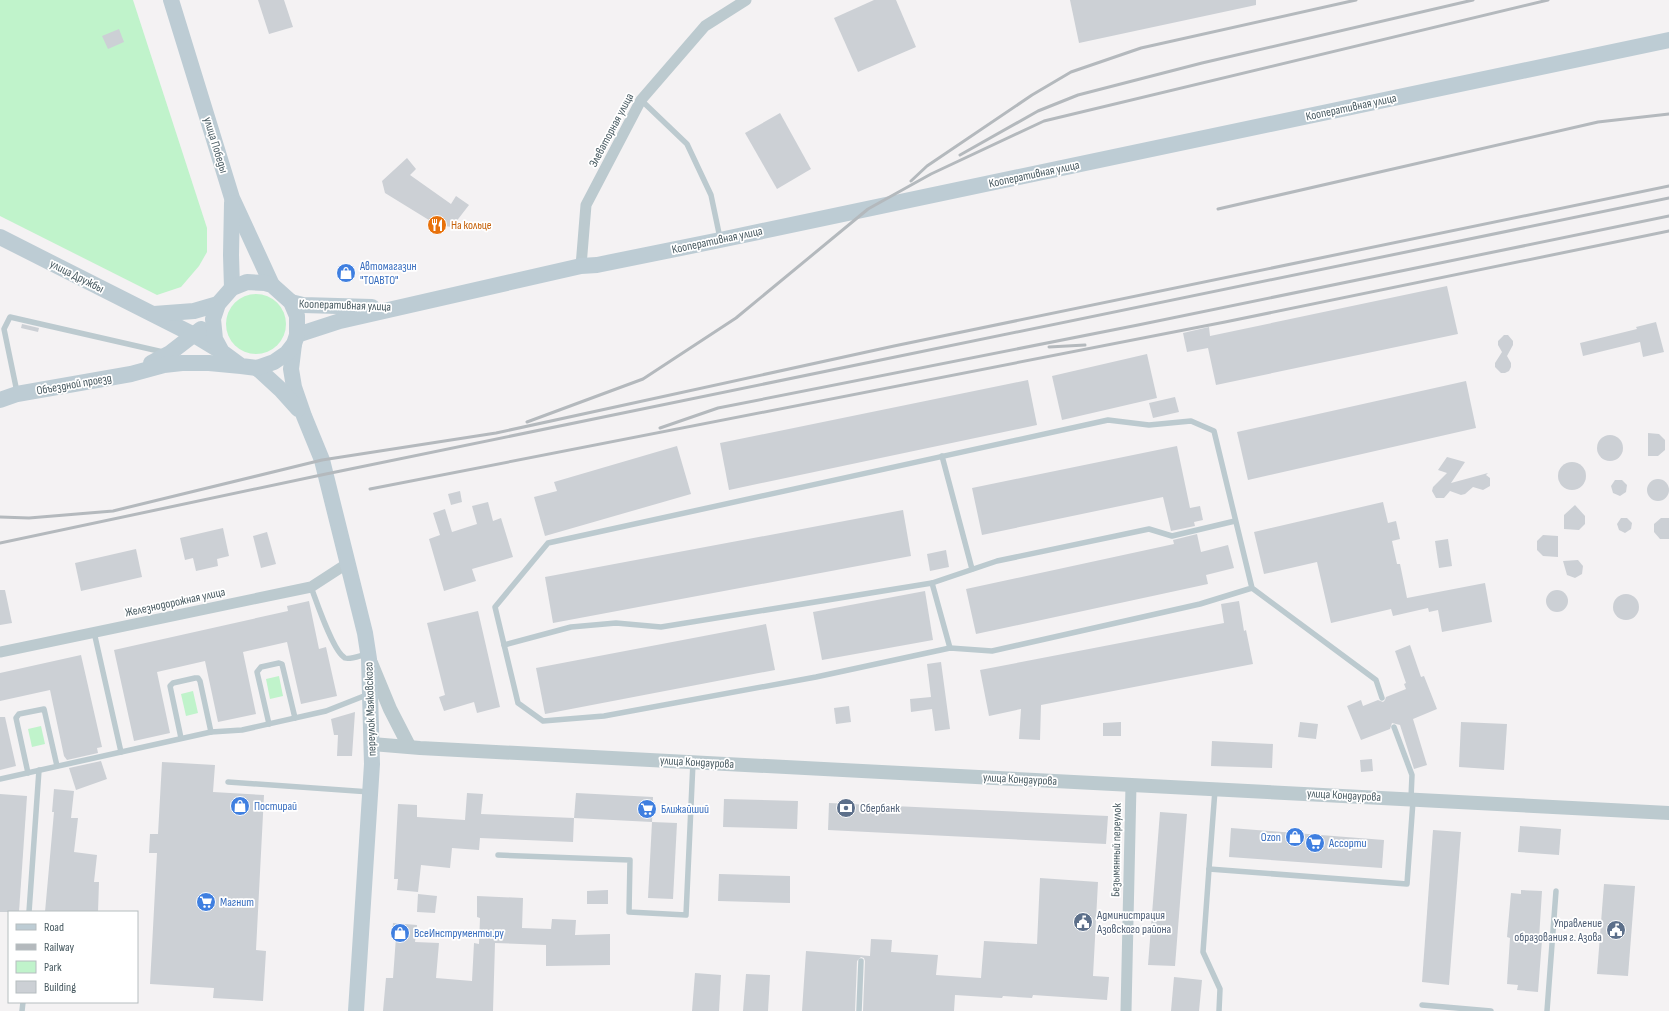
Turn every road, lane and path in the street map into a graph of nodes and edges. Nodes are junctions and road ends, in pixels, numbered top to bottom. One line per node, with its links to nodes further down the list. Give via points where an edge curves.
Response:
1 (171, 0): 5 (main road, улица Победы)
2 (746, 0): 4 (street, Элеваторная улица, via 705,26)
3 (1669, 40): 7 (main road, Кооперативная улица)
4 (641, 100): 7 (lane, via 687,144 711,195); 8 (street, Элеваторная улица, via 586,205)
5 (232, 198): 9 (main road, улица Победы); 10 (main road)
6 (0, 237): 14 (main road, улица Дружбы)
7 (720, 240): 8 (main road, Кооперативная улица)
8 (581, 266): 12 (main road, Кооперативная улица)
9 (272, 285): 10 (main road, via 247,282); 11 (main road)
10 (232, 288): 13 (main road)
11 (291, 302): 12 (main road, Кооперативная улица, via 303,305); 16 (main road, via 297,316)
12 (399, 307): 16 (main road, Кооперативная улица, via 340,321)
13 (215, 311): 14 (main road); 15 (main road); 17 (main road, via 215,339)
14 (154, 314): 15 (main road, улица Дружбы)
15 (194, 335): 17 (main road, улица Дружбы); 18 (main road)
16 (296, 339): 20 (main road, via 287,354); 24 (main road, переулок Маяковского, via 291,369)
17 (222, 352): 19 (main road)
18 (170, 353): 21 (main road); 22 (lane, via 10,317 4,329)
19 (241, 366): 20 (main road); 21 (main road, via 182,363)
20 (257, 368): 24 (main road)
21 (131, 374): 22 (main road, Объездной проезд)
22 (17, 394): 23 (main road)
23 (0, 400)
24 (304, 416): 27 (main road, переулок Маяковского, via 322,460)
25 (942, 456): 26 (lane, via 1108,420 1149,426 1191,421 1214,431); 28 (lane); 33 (lane, via 548,543 495,607)
26 (1235, 520): 28 (lane, via 1172,536 1149,529 997,561); 31 (lane)
27 (348, 563): 30 (street, Железнодорожная улица); 36 (main road, переулок Маяковского)
28 (972, 569): 29 (lane)
29 (932, 583): 33 (lane, via 661,627 616,623 571,627); 34 (lane)
30 (311, 587): 32 (street, Железнодорожная улица); 36 (lane, via 332,640 342,655 345,658)
31 (1252, 588): 34 (lane, via 1200,604 992,651); 38 (lane, via 1376,680)
32 (94, 632): 35 (street, Железнодорожная улица); 46 (lane)
33 (504, 644): 34 (lane, via 518,703 544,721 612,715 816,677)
34 (950, 648)
35 (0, 652)
36 (368, 656): 37 (main road, переулок Маяковского); 45 (street)
37 (370, 693): 39 (lane, via 326,711); 44 (main road, переулок Маяковского)
38 (1382, 698)
39 (295, 718): 40 (lane); 40 (lane, via 282,664 261,667 257,672)
40 (269, 724): 42 (lane, via 242,730)
41 (1394, 727): 56 (lane, via 1412,775)
42 (211, 732): 43 (lane); 43 (lane, via 200,681 198,678 187,679 172,683 170,686)
43 (181, 738): 46 (lane)
44 (372, 744): 45 (street, улица Кондаурова); 55 (main road, переулок Маяковского)
45 (409, 746): 47 (street, улица Кондаурова)
46 (121, 752): 48 (lane)
47 (693, 762): 53 (street, улица Кондаурова); 58 (lane, via 686,915 629,912 630,860)
48 (57, 766): 49 (lane); 50 (lane, via 45,711 41,709 19,714 16,718)
49 (40, 770): 50 (lane); 61 (lane)
50 (28, 773): 51 (lane)
51 (0, 779)
52 (228, 782): 55 (lane)
53 (1131, 785): 54 (street, улица Кондаурова); 66 (street, Безымянный переулок)
54 (1215, 789): 56 (street, улица Кондаурова); 59 (lane)
55 (370, 792): 64 (main road, переулок Маяковского)
56 (1412, 798): 57 (street, улица Кондаурова); 59 (lane, via 1407,884)
57 (1669, 813)
58 (498, 855)
59 (1209, 869): 67 (lane, via 1203,952 1220,989)
60 (1556, 891): 69 (lane)
61 (29, 911)
62 (861, 961): 65 (lane)
63 (1422, 1004): 68 (lane)
64 (356, 1011)
65 (859, 1011)
66 (1126, 1011)
67 (1219, 1011)
68 (1491, 1011)
69 (1547, 1011)

